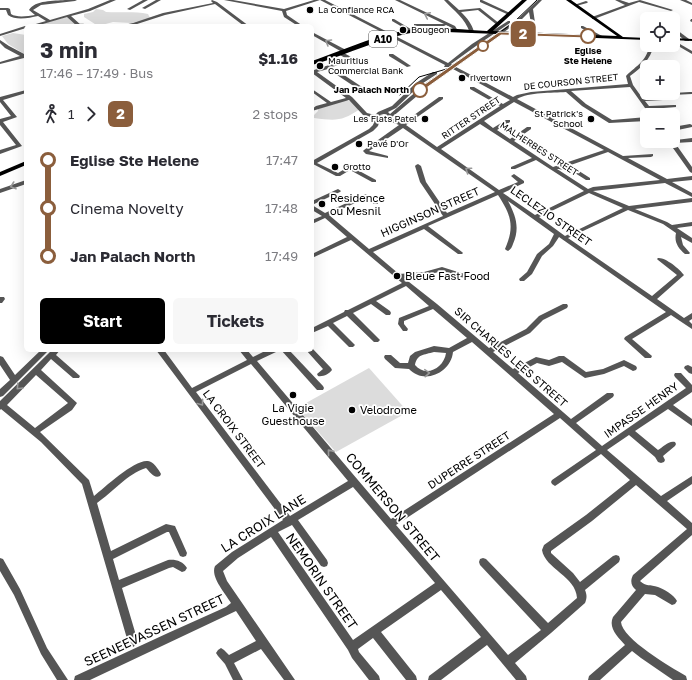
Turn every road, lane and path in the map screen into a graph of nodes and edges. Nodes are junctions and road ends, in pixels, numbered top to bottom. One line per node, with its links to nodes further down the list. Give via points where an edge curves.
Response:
1 (75, 0): 34 (street, via 40,4 32,8 32,11)
2 (114, 0): 35 (street)
3 (146, 0): 25 (street)
4 (159, 0): 23 (street)
5 (226, 0): 18 (street)
6 (246, 0): 18 (street)
7 (318, 0): 26 (street)
8 (322, 0): 61 (street)
9 (397, 0): 47 (street, one-way to 9)
10 (446, 0): 29 (street)
11 (540, 0): 27 (street)
12 (568, 0): 21 (main road)
13 (617, 0): 22 (street)
14 (682, 0): 20 (street)
15 (213, 1): 42 (street, via 164,14); 43 (street)
16 (481, 1): 33 (street)
17 (523, 1): 33 (main road)
18 (239, 2): 26 (street)
19 (586, 2): 21 (street)
20 (692, 4)
21 (576, 5): 36 (main road)
22 (629, 5): 28 (street, via 642,0); 36 (street)
23 (144, 8)
24 (0, 9): 30 (street, via 6,8)
25 (129, 9)
26 (284, 10): 44 (street, via 285,16)
27 (531, 10): 39 (street); 60 (street)
28 (671, 10)
29 (457, 11): 46 (street, via 481,9); 53 (street, via 472,27)
30 (8, 12): 31 (street); 34 (street, via 17,18)
31 (0, 14)
32 (53, 14): 34 (street)
33 (510, 14): 46 (main road)
34 (42, 16): 38 (street)
35 (68, 16): 38 (street); 41 (street)
36 (593, 18): 63 (main road)
37 (393, 20): 51 (street)
38 (49, 21): 40 (street)
39 (517, 21): 50 (street); 55 (street, via 506,23)
40 (38, 24)
41 (78, 24)
42 (139, 24)
43 (244, 24)
44 (297, 24)
45 (415, 24): 47 (street)
46 (498, 24): 55 (main road)
47 (448, 25): 52 (street)
48 (582, 27): 62 (street)
49 (24, 28): 59 (street)
50 (507, 28): 56 (street); 58 (main road, via 507,32)
51 (412, 31): 52 (main road, A10); 61 (main road, A10)
52 (456, 31): 53 (main road, A10)
53 (472, 32): 55 (main road, A10)
54 (314, 33): 70 (street, one-way to 54)
55 (490, 33): 56 (main road, A10); 79 (street)
56 (500, 33): 58 (main road, A10); 79 (street)
57 (680, 33): 65 (street)
58 (513, 34): 60 (main road, A10)
59 (0, 35)
60 (535, 35): 62 (main road, A10)
61 (392, 36): 70 (main road, A10); 79 (street)
62 (602, 37): 63 (main road, A10)
63 (621, 37): 64 (main road, A10)
64 (640, 38)
65 (690, 40)
66 (0, 41): 68 (street)
67 (680, 45): 72 (street)
68 (7, 47): 69 (street); 74 (street)
69 (0, 49)
70 (342, 52): 76 (main road, A10); 80 (street, via 351,59)
71 (650, 52): 83 (street, via 643,64 628,76)
72 (692, 53)
73 (391, 55): 78 (street)
74 (24, 56)
75 (24, 56): 77 (street)
76 (314, 62)
77 (0, 63)
78 (409, 66)
79 (450, 66): 95 (street); 104 (street, via 418,84 394,107); 105 (street)
80 (328, 67): 81 (street); 85 (street)
81 (314, 72)
82 (314, 73): 91 (street)
83 (631, 85): 86 (street, DE COURSON STREET); 92 (street)
84 (472, 88): 99 (street)
85 (363, 90)
86 (567, 90): 95 (street, DE COURSON STREET, via 524,94); 106 (street, via 584,106 611,122)
87 (314, 91): 97 (street)
88 (24, 92): 94 (street)
89 (691, 93): 90 (street)
90 (680, 94)
91 (348, 96): 97 (street); 102 (street); 104 (street, LECLEZIO STREET, via 365,114)
92 (640, 96)
93 (441, 98): 110 (street)
94 (0, 99): 98 (street)
95 (513, 99): 99 (street, RITTER STREET); 120 (street)
96 (643, 100): 101 (street)
97 (329, 102): 103 (street)
98 (2, 105): 109 (street, via 14,117)
99 (503, 106): 107 (street, RITTER STREET)
100 (674, 106): 101 (street)
101 (648, 108)
102 (314, 109)
103 (314, 109)
104 (380, 114): 105 (street, LECLEZIO STREET); 127 (street, via 371,130)
105 (388, 117): 110 (street, LECLEZIO STREET); 128 (street, via 370,133)
106 (640, 120)
107 (480, 121): 114 (street, MALHERBES STREET); 119 (street, RITTER STREET)
108 (508, 121): 114 (street)
109 (0, 122): 121 (street, via 19,146)
110 (401, 123): 119 (street, LECLEZIO STREET); 123 (street, via 366,151)
111 (690, 126): 113 (street)
112 (530, 128): 116 (street)
113 (680, 128)
114 (493, 130): 116 (street, MALHERBES STREET)
115 (692, 140): 117 (street)
116 (510, 141): 125 (street, MALHERBES STREET)
117 (680, 141)
118 (676, 148): 133 (street)
119 (438, 149): 144 (street, LECLEZIO STREET, one-way to 119)
120 (609, 150): 124 (street); 132 (street)
121 (0, 152)
122 (651, 155): 124 (street)
123 (386, 157)
124 (623, 157): 139 (street)
125 (536, 158): 131 (street); 132 (street, MALHERBES STREET)
126 (24, 164): 134 (main road)
127 (314, 164)
128 (314, 164)
129 (314, 165): 138 (street, via 338,175 350,168)
130 (418, 166): 152 (street, via 424,182)
131 (513, 168)
132 (556, 168): 137 (street, via 577,172); 143 (street, MALHERBES STREET)
133 (692, 171)
134 (0, 174)
135 (514, 176): 144 (street, HIGGINSON STREET, via 522,182)
136 (692, 178): 139 (street)
137 (588, 179)
138 (374, 181)
139 (668, 181): 143 (street); 145 (street)
140 (24, 183): 141 (street, one-way to 141)
141 (0, 191)
142 (338, 191): 147 (street)
143 (588, 191): 150 (street, MALHERBES STREET); 153 (street)
144 (500, 192): 152 (street, HIGGINSON STREET); 153 (street, LECLEZIO STREET); 163 (street, via 514,218 513,237)
145 (692, 195)
146 (692, 200): 150 (street)
147 (314, 202)
148 (376, 203): 151 (street, via 366,196)
149 (314, 208): 151 (street, SIR CHARLES LEES STREET)
150 (626, 208): 157 (street, MALHERBES STREET); 160 (street)
151 (326, 216): 154 (street); 161 (street, SIR CHARLES LEES STREET)
152 (446, 216): 156 (street, HIGGINSON STREET)
153 (535, 217): 159 (street, LECLEZIO STREET)
154 (314, 221)
155 (692, 224): 157 (street)
156 (424, 226): 164 (street, HIGGINSON STREET); 165 (street)
157 (671, 227): 158 (street, MALHERBES STREET)
158 (678, 232): 162 (street, MALHERBES STREET); 166 (street, via 680,246)
159 (558, 233): 171 (street, via 539,255 530,273); 173 (street, LECLEZIO STREET)
160 (568, 236)
161 (352, 237): 164 (street, SIR CHARLES LEES STREET); 167 (street)
162 (692, 241)
163 (508, 249)
164 (369, 251): 169 (street, SIR CHARLES LEES STREET)
165 (460, 253)
166 (686, 253)
167 (314, 255)
168 (660, 259): 173 (street, via 681,275)
169 (399, 276): 170 (street, via 424,274 442,269); 172 (street, SIR CHARLES LEES STREET)
170 (473, 277)
171 (522, 280)
172 (407, 283): 174 (street); 175 (street, SIR CHARLES LEES STREET)
173 (653, 299): 178 (street, LECLEZIO STREET)
174 (371, 301): 177 (street); 179 (street)
175 (435, 306): 184 (street, via 401,320); 186 (street, SIR CHARLES LEES STREET)
176 (564, 306): 196 (street, via 540,318 528,331)
177 (347, 312): 182 (street); 187 (street)
178 (671, 312): 181 (street, LECLEZIO STREET); 197 (street, via 627,339)
179 (388, 313)
180 (692, 315): 181 (street)
181 (684, 321): 183 (street, LECLEZIO STREET)
182 (329, 322): 185 (street); 188 (street)
183 (692, 327)
184 (406, 329)
185 (314, 330)
186 (472, 338): 189 (street); 196 (street, SIR CHARLES LEES STREET)
187 (376, 340)
188 (351, 345)
189 (450, 351): 201 (street, via 437,348 427,350 413,358); 201 (street, one-way to 189, via 413,370 422,374 433,373 446,365)
190 (51, 352): 203 (street); 207 (street); 208 (street)
191 (162, 352): 211 (street, LA CROIX STREET)
192 (246, 352): 200 (street, COMMERSON STREET)
193 (269, 352): 200 (street)
194 (287, 352): 209 (street)
195 (312, 352): 205 (street, via 328,370)
196 (488, 352): 204 (street, SIR CHARLES LEES STREET)
197 (648, 356)
198 (388, 357): 201 (street, via 398,366)
199 (0, 359): 208 (street)
200 (253, 360): 211 (street); 226 (street, COMMERSON STREET, one-way to 200)
201 (411, 366)
202 (633, 368): 204 (street, via 624,363 585,375 564,359 559,359 548,363 536,360)
203 (36, 370): 214 (street, one-way to 214); 220 (street, via 73,404)
204 (512, 373): 216 (street, SIR CHARLES LEES STREET)
205 (321, 374)
206 (678, 375): 210 (street)
207 (76, 376)
208 (14, 380): 212 (street)
209 (320, 388)
210 (691, 389): 215 (street, IMPASSE HENRY)
211 (192, 391): 230 (street, LA CROIX STREET, one-way to 230)
212 (0, 394)
213 (610, 395): 217 (street)
214 (0, 405): 220 (street)
215 (668, 405): 218 (street); 219 (street, IMPASSE HENRY)
216 (560, 414): 217 (street, SIR CHARLES LEES STREET); 231 (street, DUPERRE STREET)
217 (571, 423): 222 (street, SIR CHARLES LEES STREET)
218 (692, 423)
219 (629, 431): 221 (street, via 659,457); 222 (street, IMPASSE HENRY)
220 (35, 432): 228 (street, via 86,482)
221 (672, 444)
222 (602, 450): 225 (street, SIR CHARLES LEES STREET); 227 (street, IMPASSE HENRY)
223 (157, 474): 228 (street, via 150,465 144,465 124,476)
224 (692, 479): 229 (street)
225 (636, 480): 229 (street, SIR CHARLES LEES STREET); 244 (street, via 547,548 546,553)
226 (354, 482): 230 (street, LA CROIX LANE); 231 (street, COMMERSON STREET)
227 (555, 482)
228 (92, 502): 235 (street)
229 (661, 502): 232 (street, SIR CHARLES LEES STREET)
230 (291, 520): 233 (street, LA CROIX LANE); 239 (street, LA CROIX STREET)
231 (391, 524): 241 (street, COMMERSON STREET)
232 (692, 529): 243 (street, via 636,578 636,584)
233 (272, 531): 245 (street, LA CROIX LANE, via 218,570 218,575); 253 (street, NEMORIN STREET)
234 (183, 553): 235 (street, via 172,529 166,528)
235 (108, 557): 242 (street)
236 (616, 559): 244 (street)
237 (0, 562): 257 (street, via 17,592 44,652)
238 (483, 562): 247 (street)
239 (324, 563)
240 (182, 568): 242 (street, via 174,563 168,564)
241 (442, 584): 248 (street); 249 (street, COMMERSON STREET)
242 (116, 586): 250 (street)
243 (643, 589): 246 (street, via 657,591); 252 (street, via 615,623)
244 (581, 590): 247 (street, via 580,602)
245 (236, 601): 251 (street, LA CROIX LANE); 258 (street, SEENEEVASSEN STREET, via 235,606 229,610)
246 (672, 601)
247 (548, 630): 256 (street)
248 (374, 631): 253 (street); 262 (street)
249 (488, 638): 256 (street, COMMERSON STREET); 263 (street)
250 (133, 642)
251 (263, 643): 255 (street); 260 (street, LA CROIX LANE)
252 (632, 645): 265 (street); 266 (street)
253 (352, 647): 261 (street, NEMORIN STREET, via 355,655)
254 (220, 653): 255 (street)
255 (228, 662): 259 (street)
256 (508, 662): 264 (street, COMMERSON STREET)
257 (63, 680)
258 (79, 680)
259 (238, 680)
260 (290, 680)
261 (375, 680)
262 (412, 680)
263 (433, 680)
264 (522, 680)
265 (593, 680)
266 (682, 680)

